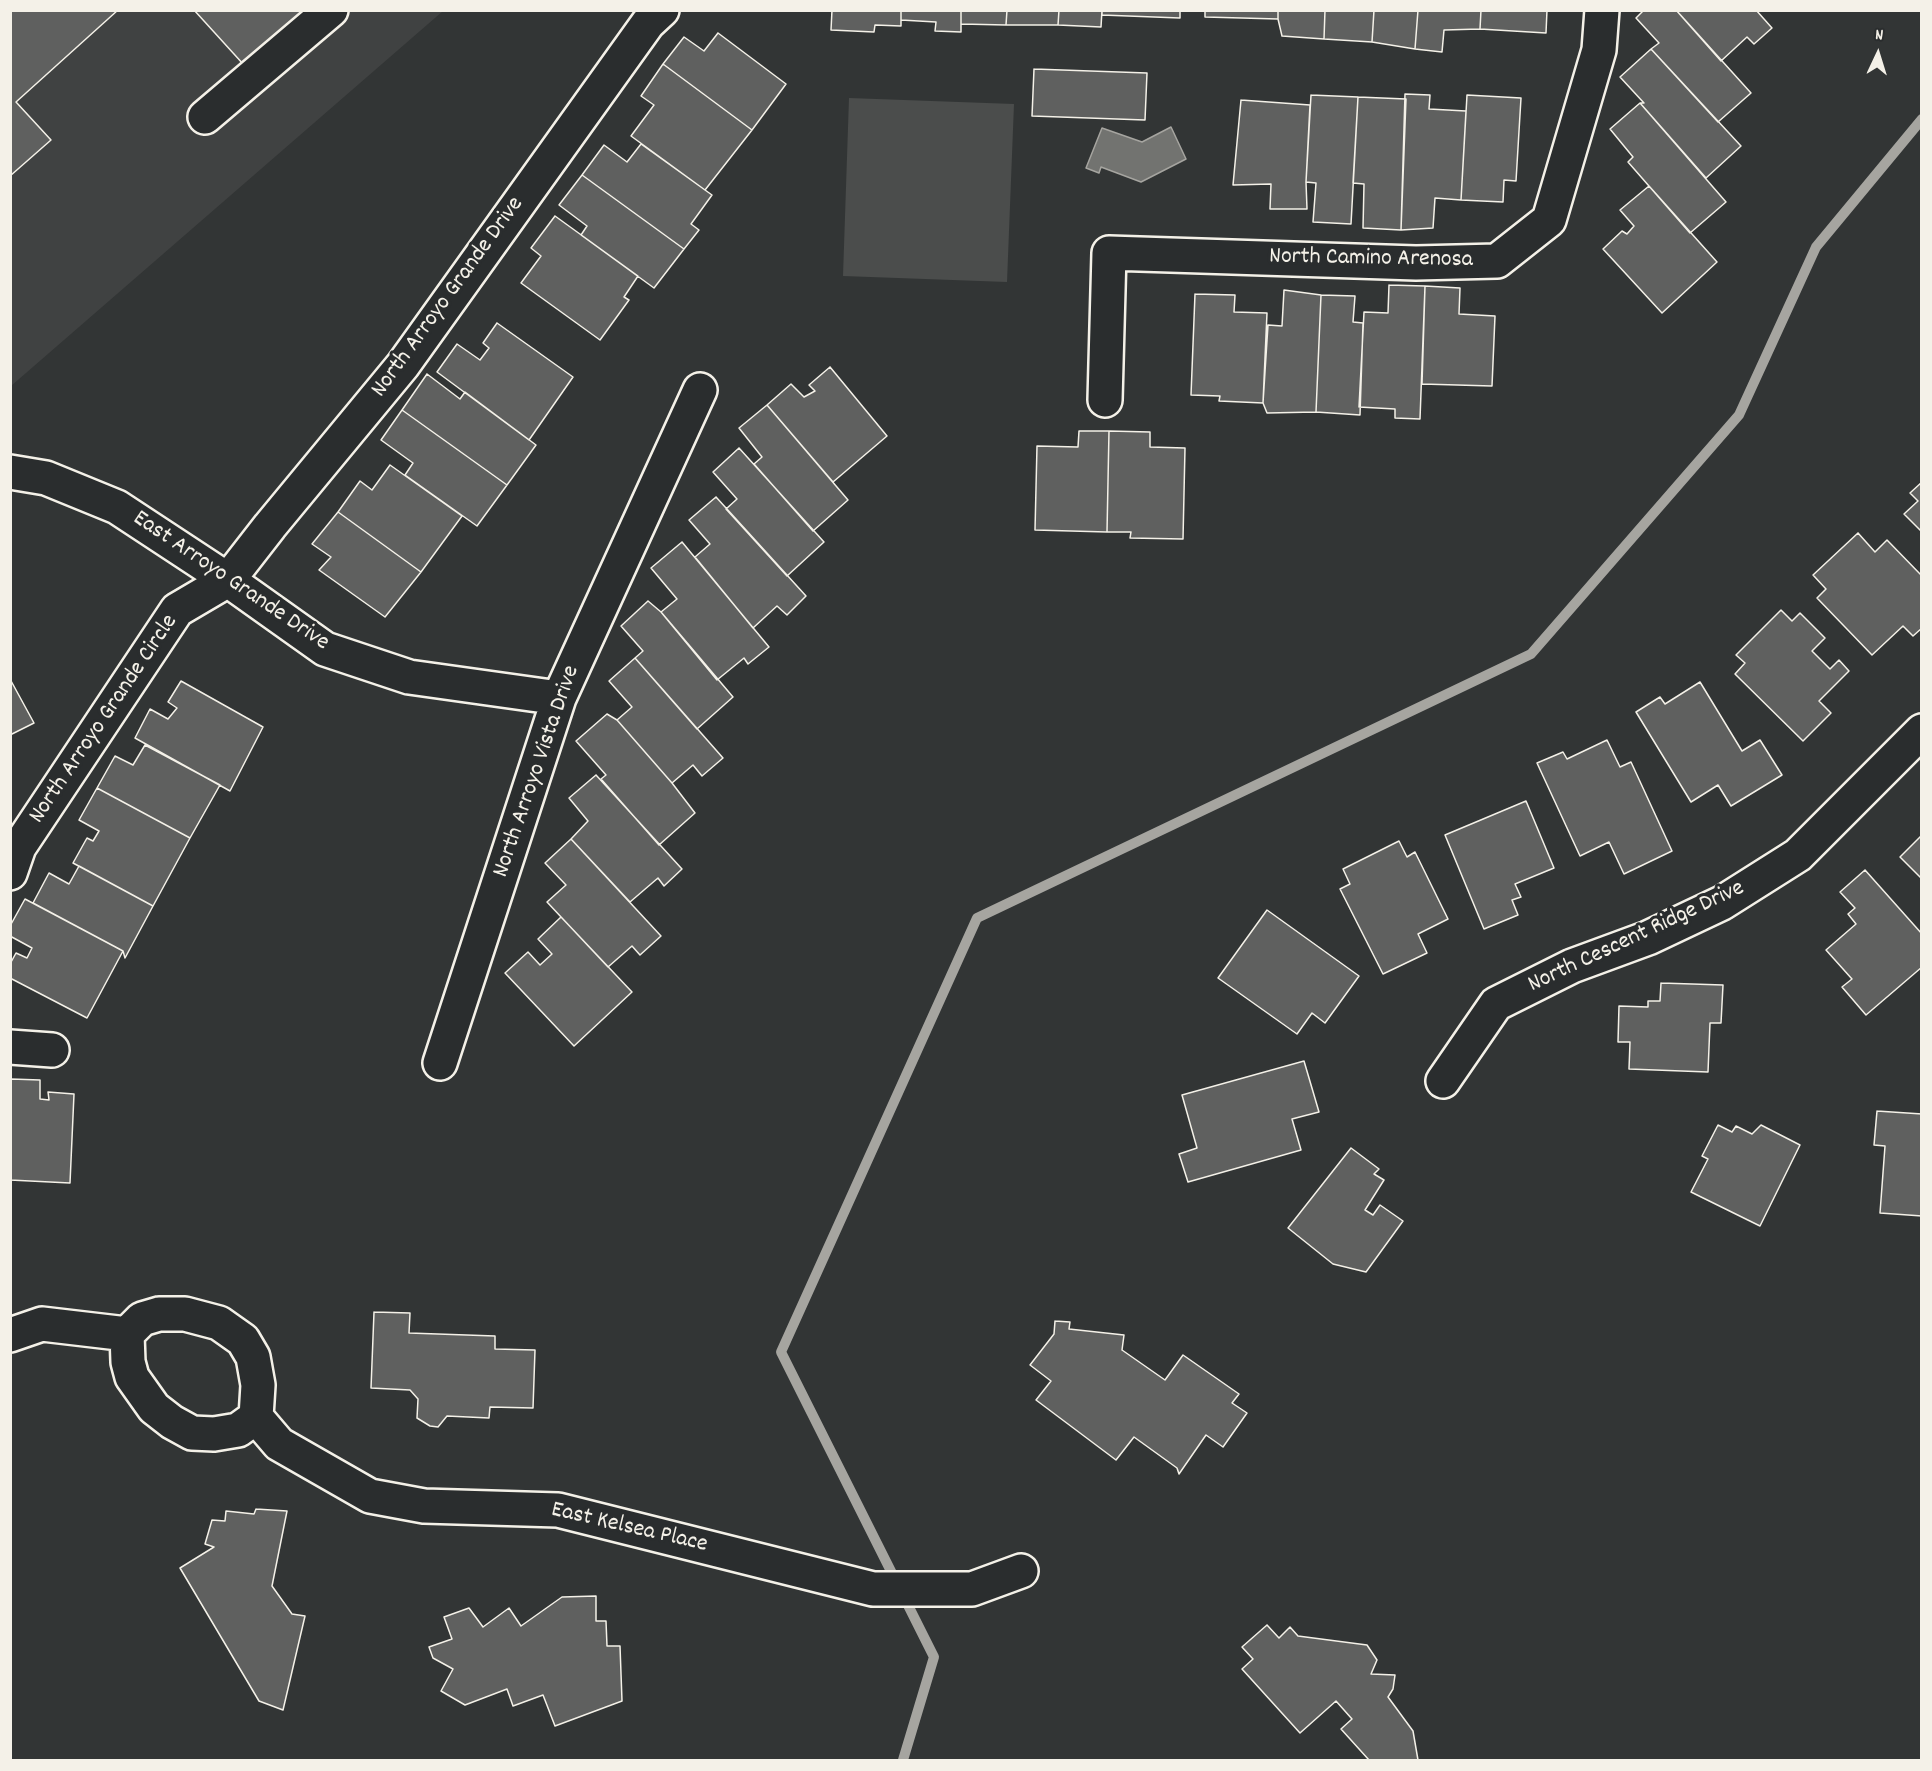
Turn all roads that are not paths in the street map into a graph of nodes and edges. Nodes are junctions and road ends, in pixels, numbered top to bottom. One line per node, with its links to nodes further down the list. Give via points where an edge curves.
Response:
1 (332, 10): 4 (street)
2 (662, 10): 8 (street, North Arroyo Grande Drive, via 648,23 403,365)
3 (1602, 10): 6 (street, North Camino Arenosa, via 1599,50 1549,220 1497,261 1416,263 1109,253)
4 (205, 117)
5 (700, 390): 9 (street, North Arroyo Vista Drive)
6 (1105, 400)
7 (10, 472): 8 (street, East Arroyo Grande Drive, via 46,478 117,507)
8 (228, 580): 9 (street, East Arroyo Grande Drive, via 324,649 409,677); 11 (street, North Arroyo Grande Circle, via 177,610)
9 (560, 698): 14 (street, North Arroyo Vista Drive)
10 (1922, 731): 15 (street, North Cescent Ridge Drive, via 1798,855 1722,903 1648,938 1572,966 1496,1004)
11 (13, 856)
12 (10, 1047): 13 (street)
13 (52, 1050)
14 (440, 1063)
15 (1443, 1081)
16 (127, 1334): 17 (street, via 42,1324); 18 (street, via 132,1377 154,1408 172,1422 192,1434 214,1434 238,1430); 18 (street, via 142,1319 159,1314 185,1314 219,1323 243,1340 253,1357 258,1384)
17 (10, 1335)
18 (256, 1417): 19 (street, East Kelsea Place, via 279,1444 370,1496 424,1506 558,1510 873,1589 972,1589)
19 (1021, 1571)

